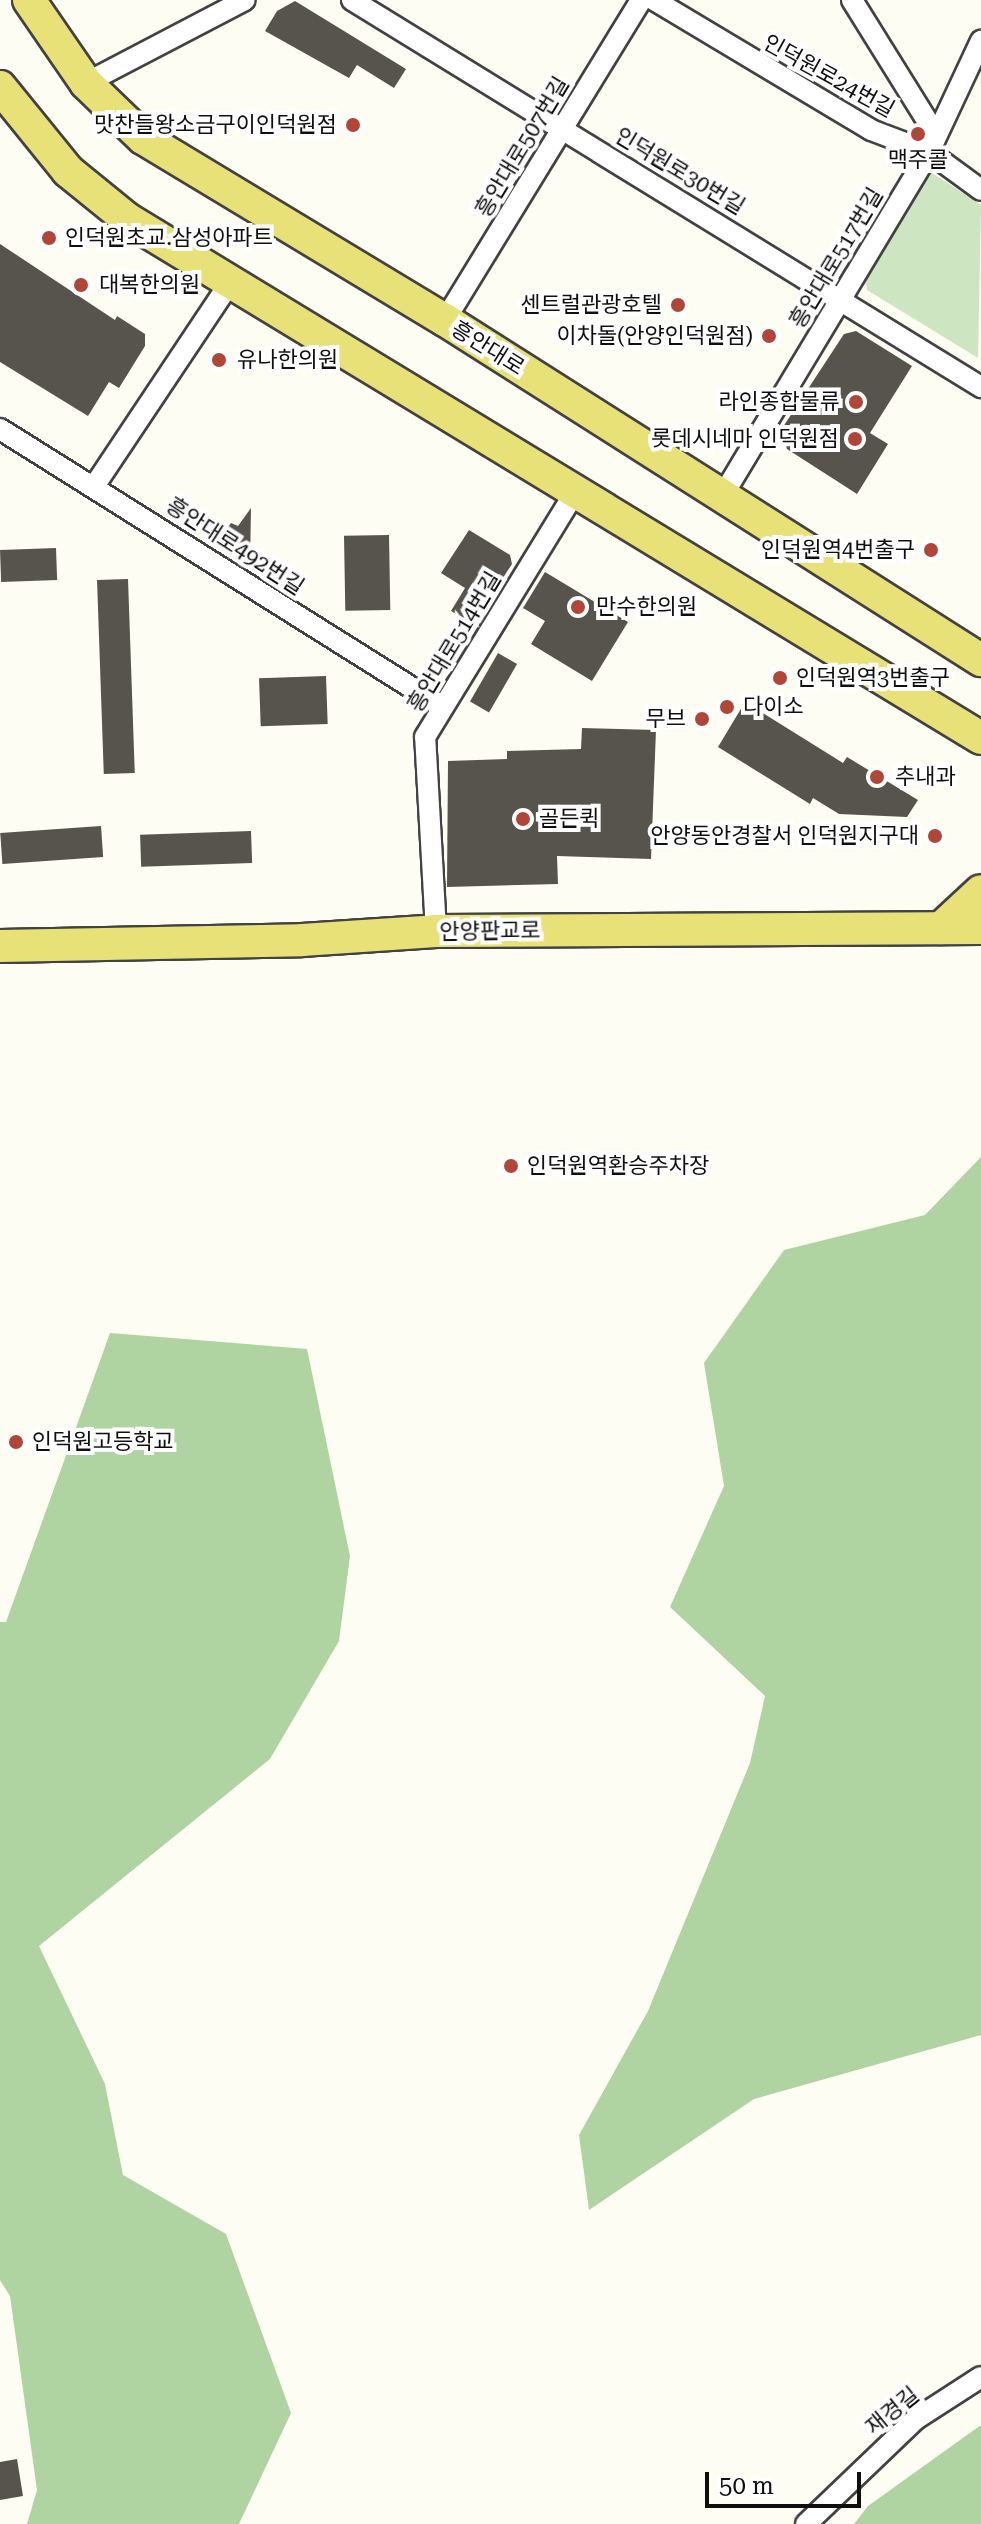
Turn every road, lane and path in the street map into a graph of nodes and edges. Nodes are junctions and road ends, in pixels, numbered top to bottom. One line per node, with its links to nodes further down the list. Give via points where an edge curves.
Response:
1 (29, 0): 8 (main road, 흥안대로)
2 (245, 0): 8 (street)
3 (352, 0): 10 (street, 인덕원로30번길)
4 (641, 0): 10 (street, 흥안대로507번길)
5 (654, 0): 11 (street, 인덕원로24번길, via 871,130)
6 (852, 0): 11 (street)
7 (981, 41): 11 (street, 흥안대로517번길)
8 (86, 83): 15 (main road, 흥안대로, via 143,138)
9 (0, 87): 13 (main road, via 68,171 127,219)
10 (562, 127): 14 (street, 인덕원로30번길); 15 (street, 흥안대로507번길)
11 (933, 144): 12 (street, 인덕원로24번길); 14 (street, 흥안대로517번길)
12 (981, 190)
13 (231, 281): 18 (street); 19 (main road)
14 (840, 296): 16 (street, 인덕원로30번길); 20 (street, 흥안대로517번길)
15 (445, 320): 20 (main road, 흥안대로)
16 (981, 387)
17 (0, 429): 18 (street, 흥안대로492번길)
18 (95, 485): 22 (street, 흥안대로492번길)
19 (577, 489): 22 (street, 흥안대로514번길); 23 (main road)
20 (723, 495): 21 (main road, 흥안대로)
21 (981, 660)
22 (441, 706): 27 (street, 흥안대로514번길, via 425,737)
23 (981, 738)
24 (981, 891): 25 (main road)
25 (941, 928): 26 (main road, 안양판교로); 27 (main road, 안양판교로)
26 (981, 928)
27 (436, 931): 28 (main road, 안양판교로, via 302,940)
28 (0, 946)
29 (981, 2377): 30 (street, 재경길, via 916,2419)
30 (806, 2524)

